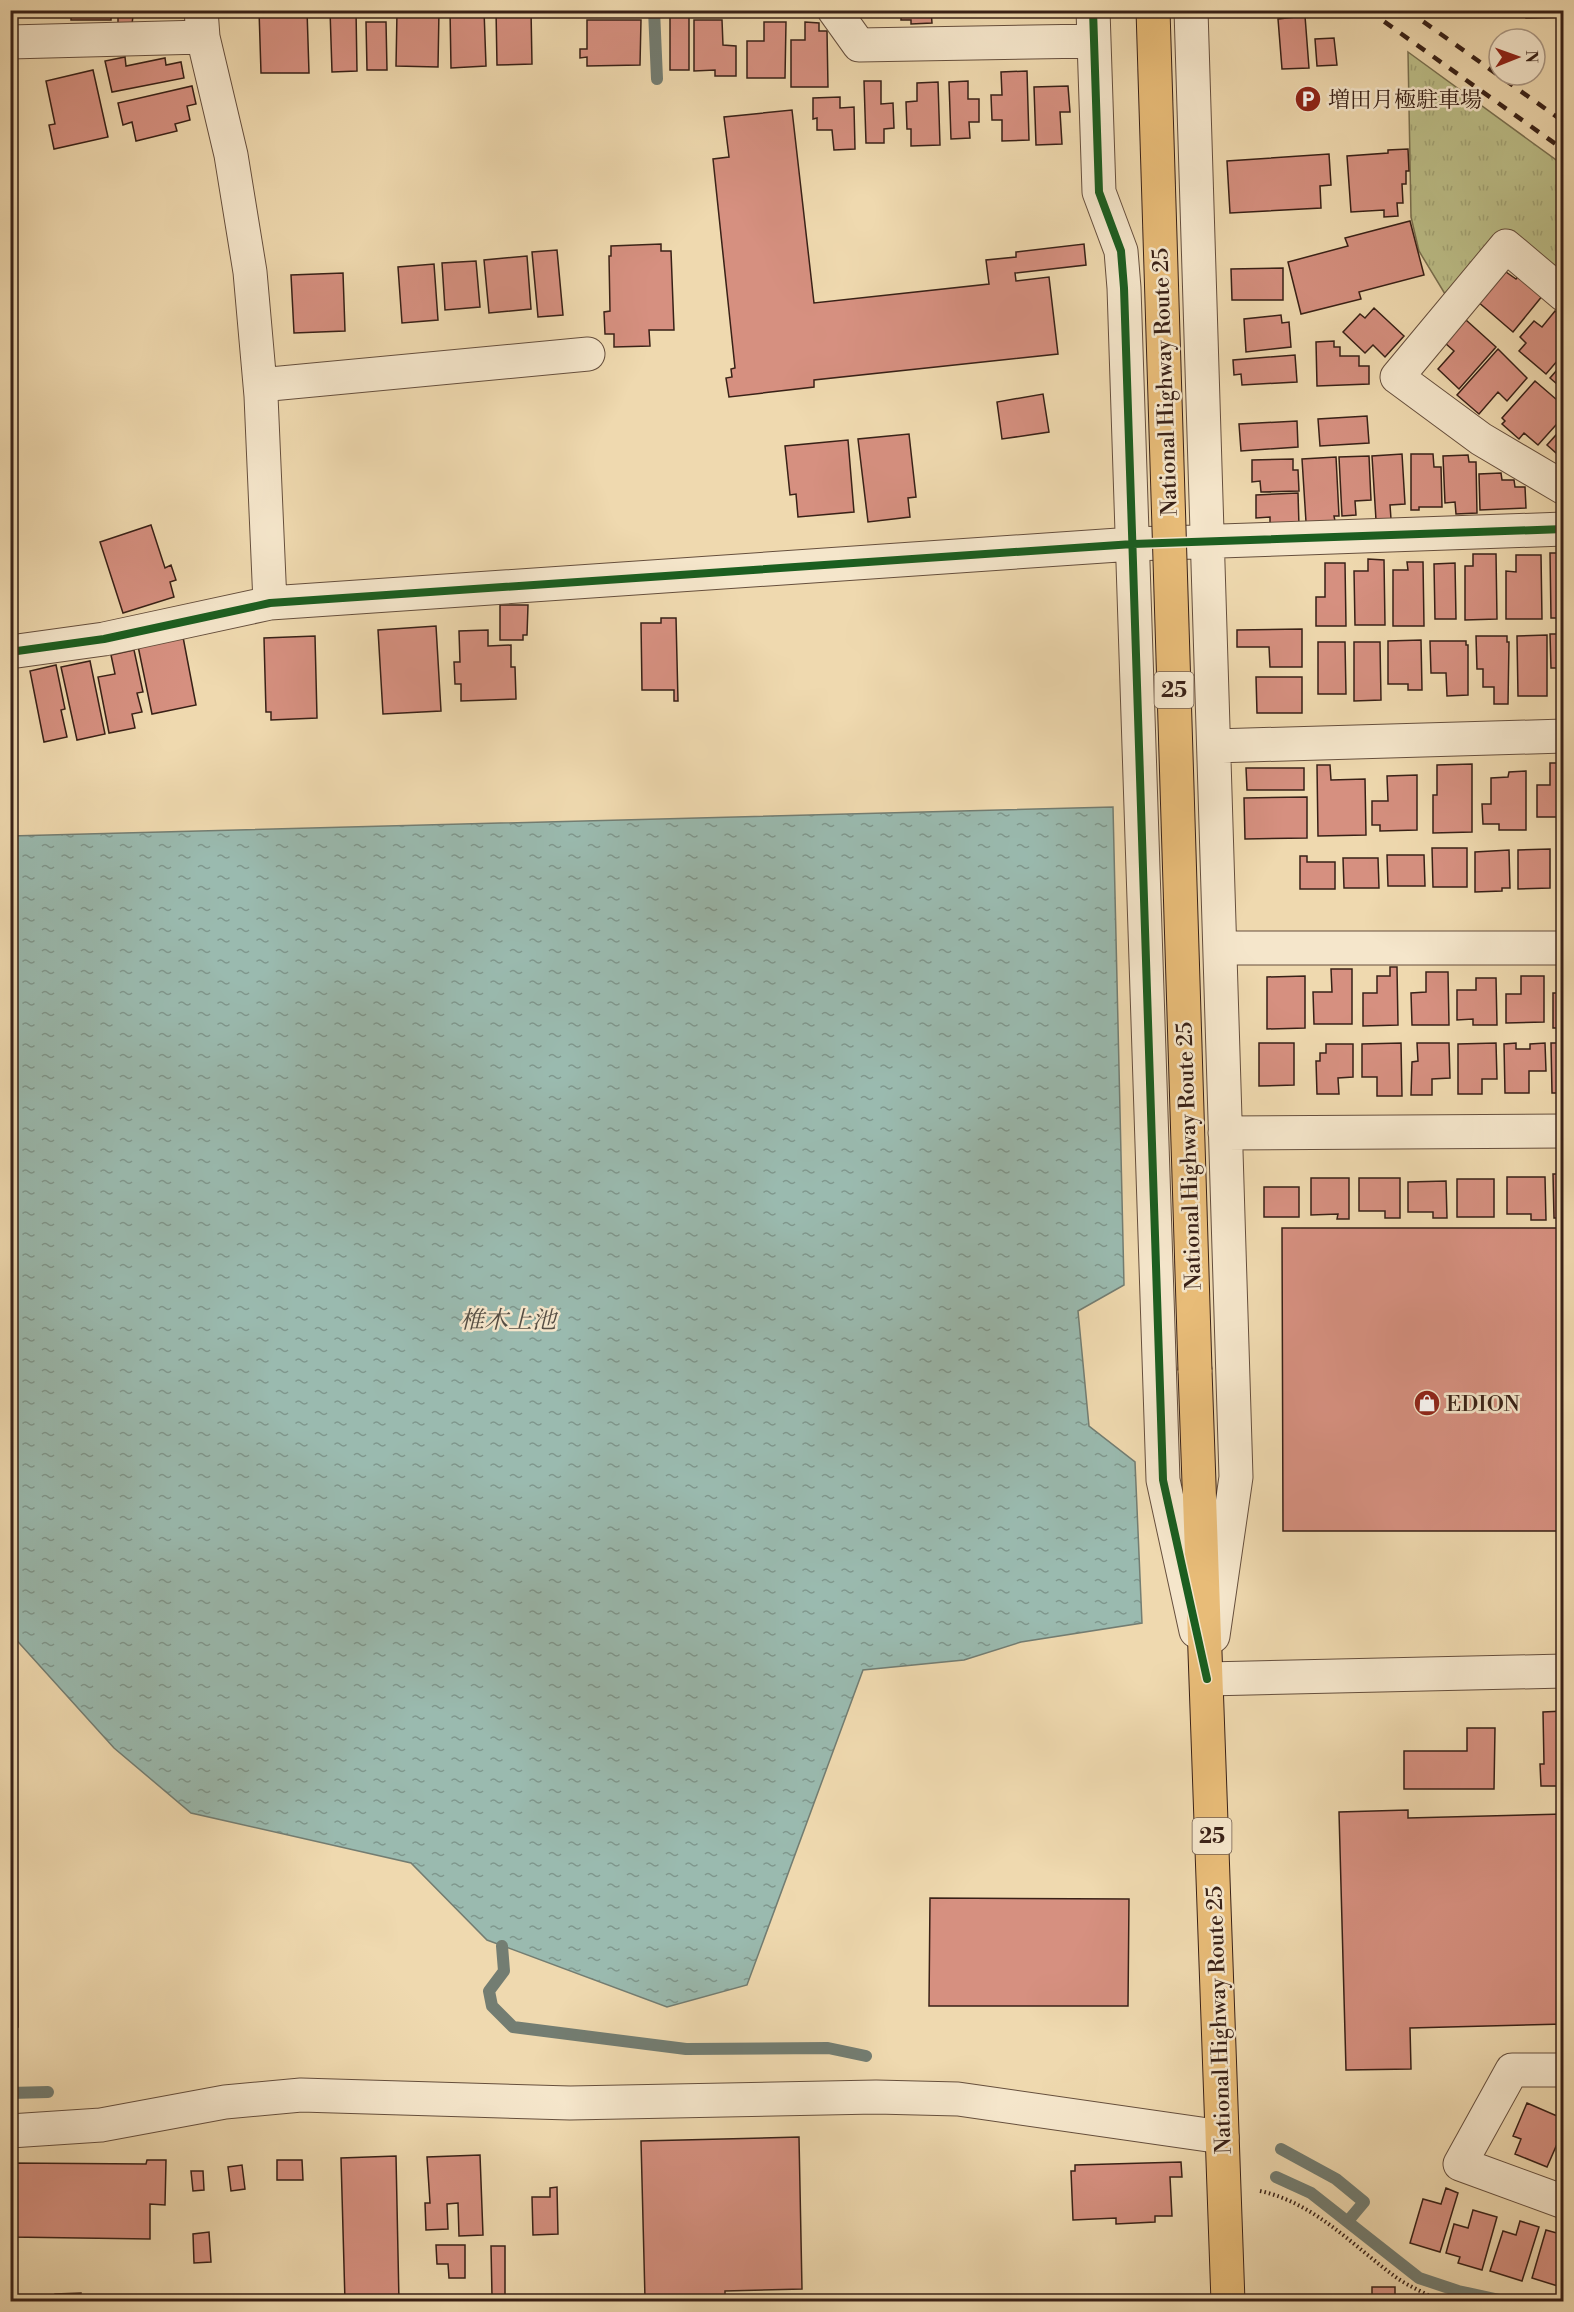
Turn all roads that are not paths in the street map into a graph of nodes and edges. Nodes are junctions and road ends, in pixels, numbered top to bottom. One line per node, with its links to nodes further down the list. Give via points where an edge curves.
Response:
1 (834, 10): 5 (street, via 860,45)
2 (1153, 10): 25 (highway, National Highway Route 25 / 25, bridge)
3 (1191, 10): 7 (street)
4 (202, 24): 6 (street); 11 (street, via 243,225)
5 (1094, 26): 8 (street, via 1099,192 1121,251)
6 (10, 42)
7 (1199, 285): 8 (street); 14 (street)
8 (1124, 288): 15 (street)
9 (1563, 295): 12 (street, via 1506,246 1397,377 1481,439)
10 (588, 354): 11 (street)
11 (260, 385): 16 (street)
12 (1563, 488)
13 (1563, 529): 14 (street)
14 (1207, 542): 15 (street); 19 (street)
15 (1133, 544): 16 (street); 25 (street, via 1163,1480)
16 (270, 603): 17 (street, via 104,639)
17 (10, 652)
18 (1563, 736): 19 (street)
19 (1214, 746): 20 (street)
20 (1220, 948): 21 (street); 23 (street)
21 (1563, 948)
22 (1563, 1131): 23 (street)
23 (1225, 1133): 25 (street, via 1236,1478)
24 (1563, 1671): 25 (street)
25 (1207, 1679): 28 (highway, National Highway Route 25 / 25)
26 (1563, 2070): 29 (street, via 1512,2070 1460,2164)
27 (10, 2131): 28 (street, via 102,2125 225,2102 301,2095 570,2103 876,2097 958,2099)
28 (1222, 2137): 30 (highway, National Highway Route 25 / 25)
29 (1563, 2202)
30 (1228, 2301)

